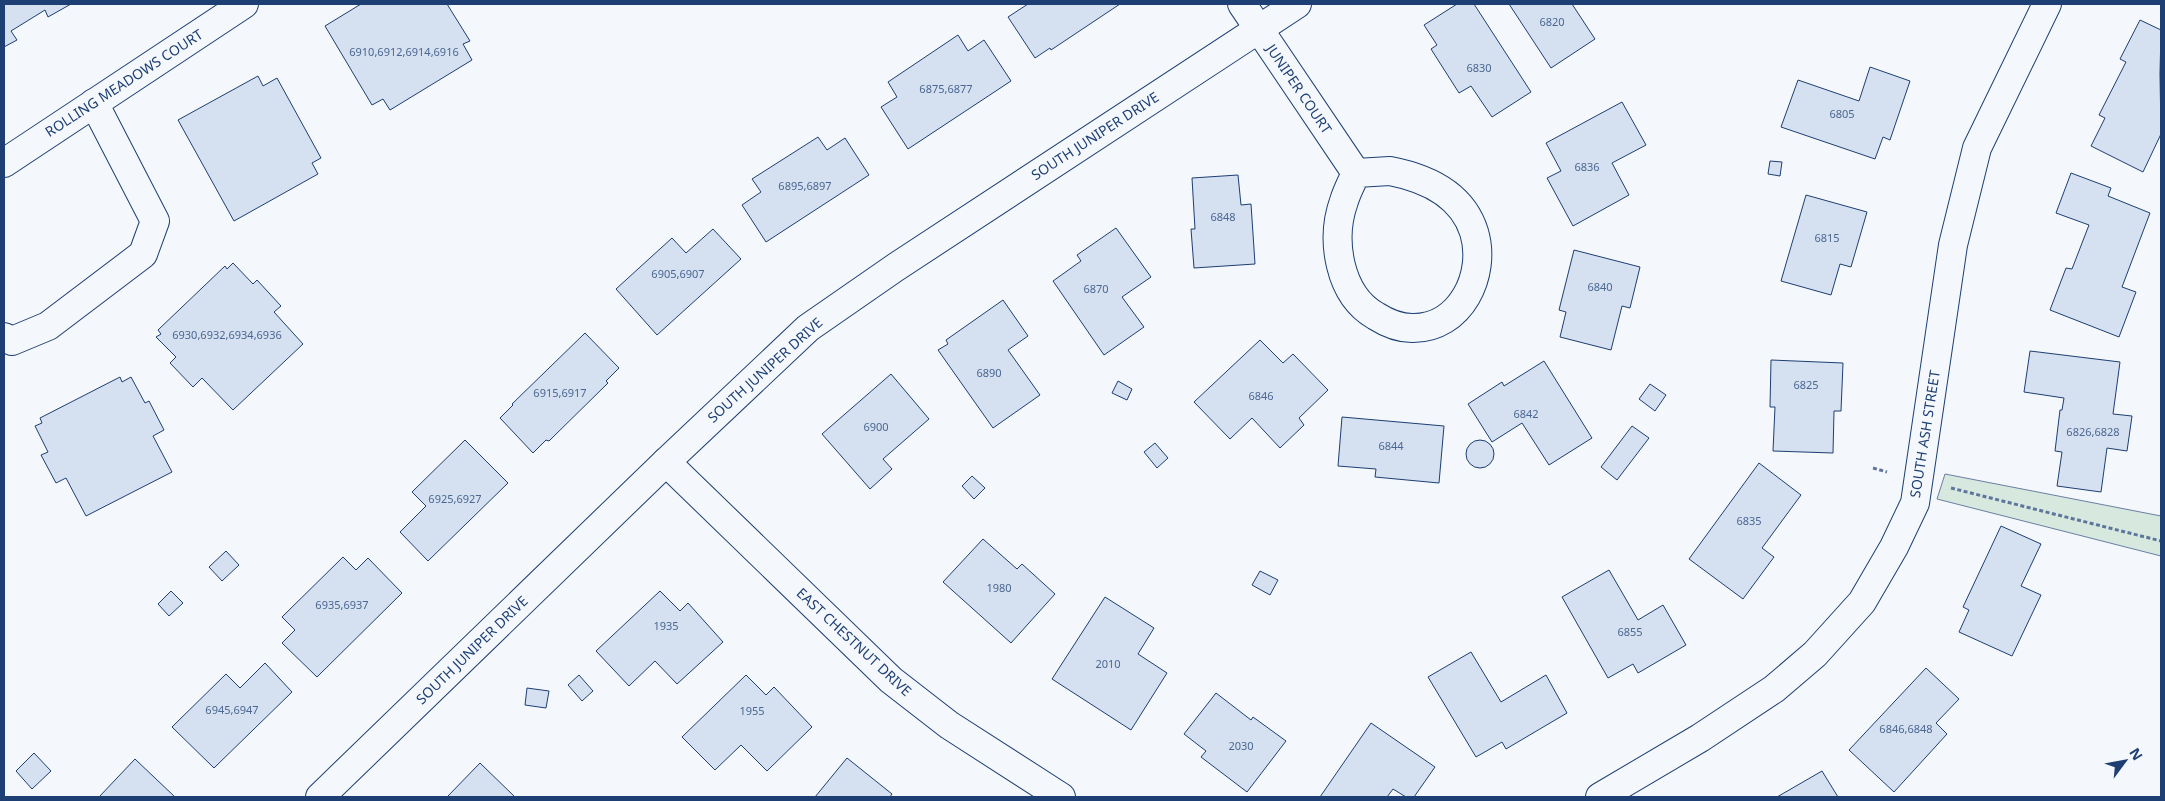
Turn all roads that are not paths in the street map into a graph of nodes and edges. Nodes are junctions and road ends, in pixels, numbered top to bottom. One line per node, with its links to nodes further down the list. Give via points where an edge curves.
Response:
1 (1242, 4): 5 (street, JUNIPER COURT)
2 (1297, 4): 5 (street, SOUTH JUNIPER DRIVE)
3 (2047, 4): 13 (street, SOUTH ASH STREET, via 1977,148 1953,245 1915,503 1894,547 1862,602 1815,654 1774,689 1700,738)
4 (234, 6): 6 (street, ROLLING MEADOWS COURT)
5 (1258, 29): 8 (street, JUNIPER COURT); 10 (street, SOUTH JUNIPER DRIVE, via 904,261 808,328)
6 (94, 103): 7 (street, ROLLING MEADOWS COURT); 9 (street, via 155,221 144,254 48,326 12,341)
7 (4, 163)
8 (1356, 173): 8 (street, via 1343,202 1338,229 1343,275 1352,295 1369,312 1388,323 1412,328 1436,324 1456,310 1470,290 1478,267 1478,243 1470,220 1456,201 1414,176 1390,171)
9 (4, 337)
10 (666, 462): 11 (street, SOUTH JUNIPER DRIVE); 12 (street, EAST CHESTNUT DRIVE, via 891,680 950,725)
11 (322, 797)
12 (1061, 797)
13 (1600, 797)

